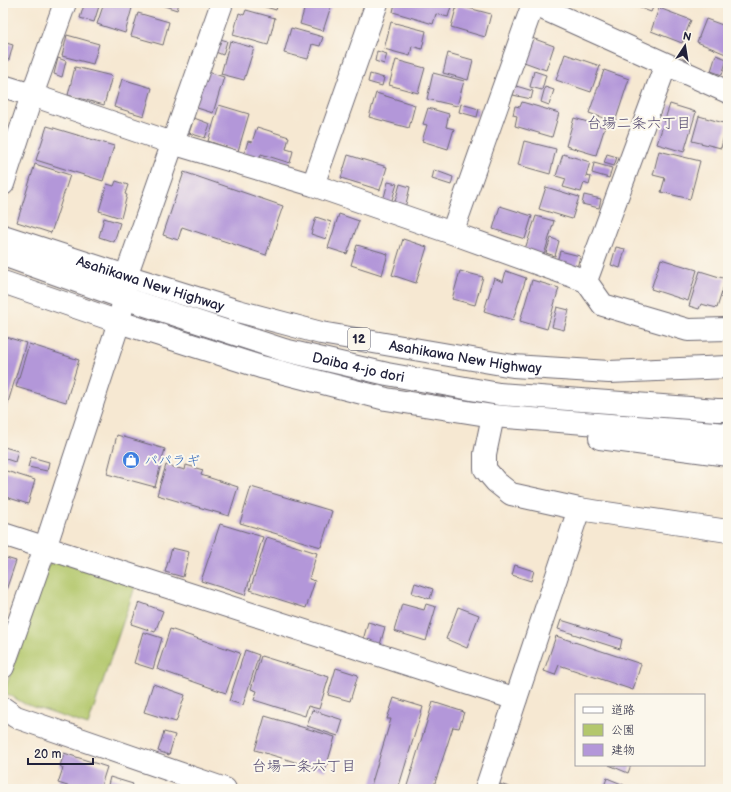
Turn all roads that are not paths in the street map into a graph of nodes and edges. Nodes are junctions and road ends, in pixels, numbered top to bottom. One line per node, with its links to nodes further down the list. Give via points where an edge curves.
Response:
1 (65, 3): 8 (main road)
2 (222, 3): 9 (main road)
3 (377, 3): 11 (main road)
4 (532, 4): 5 (main road); 12 (main road)
5 (666, 64): 7 (main road); 17 (main road)
6 (3, 86): 8 (main road)
7 (728, 92)
8 (32, 95): 9 (main road); 10 (main road)
9 (172, 143): 11 (main road); 15 (main road)
10 (3, 184)
11 (313, 185): 12 (main road)
12 (452, 233): 17 (main road)
13 (3, 236): 15 (main road, Asahikawa New Highway / 12)
14 (3, 255): 18 (main road, Daiba 4-jo dori / 12)
15 (126, 276): 18 (main road); 21 (main road, Asahikawa New Highway / 12, via 238,311 321,333)
16 (3, 282): 19 (main road, Daiba 4-jo dori)
17 (586, 282): 20 (main road, via 603,304 688,330)
18 (124, 298): 19 (main road); 23 (main road, Daiba 4-jo dori / 12, via 284,350 387,374)
19 (119, 322): 25 (main road, Daiba 4-jo dori, via 261,367 358,392); 31 (main road)
20 (728, 328)
21 (513, 366): 22 (main road, Asahikawa New Highway / 12, via 609,372); 23 (main road)
22 (728, 367)
23 (499, 394): 24 (main road, Daiba 4-jo dori / 12); 25 (main road)
24 (728, 410)
25 (493, 416): 26 (main road, Daiba 4-jo dori); 27 (main road, via 537,430); 28 (main road, via 485,454 485,469 496,482 511,494)
26 (728, 434)
27 (728, 455)
28 (579, 509): 29 (main road); 33 (main road)
29 (728, 531)
30 (3, 534): 31 (main road)
31 (45, 548): 32 (main road); 33 (main road)
32 (3, 667)
33 (516, 699): 36 (main road)
34 (3, 708): 35 (main road, via 16,717)
35 (225, 789)
36 (486, 789)

